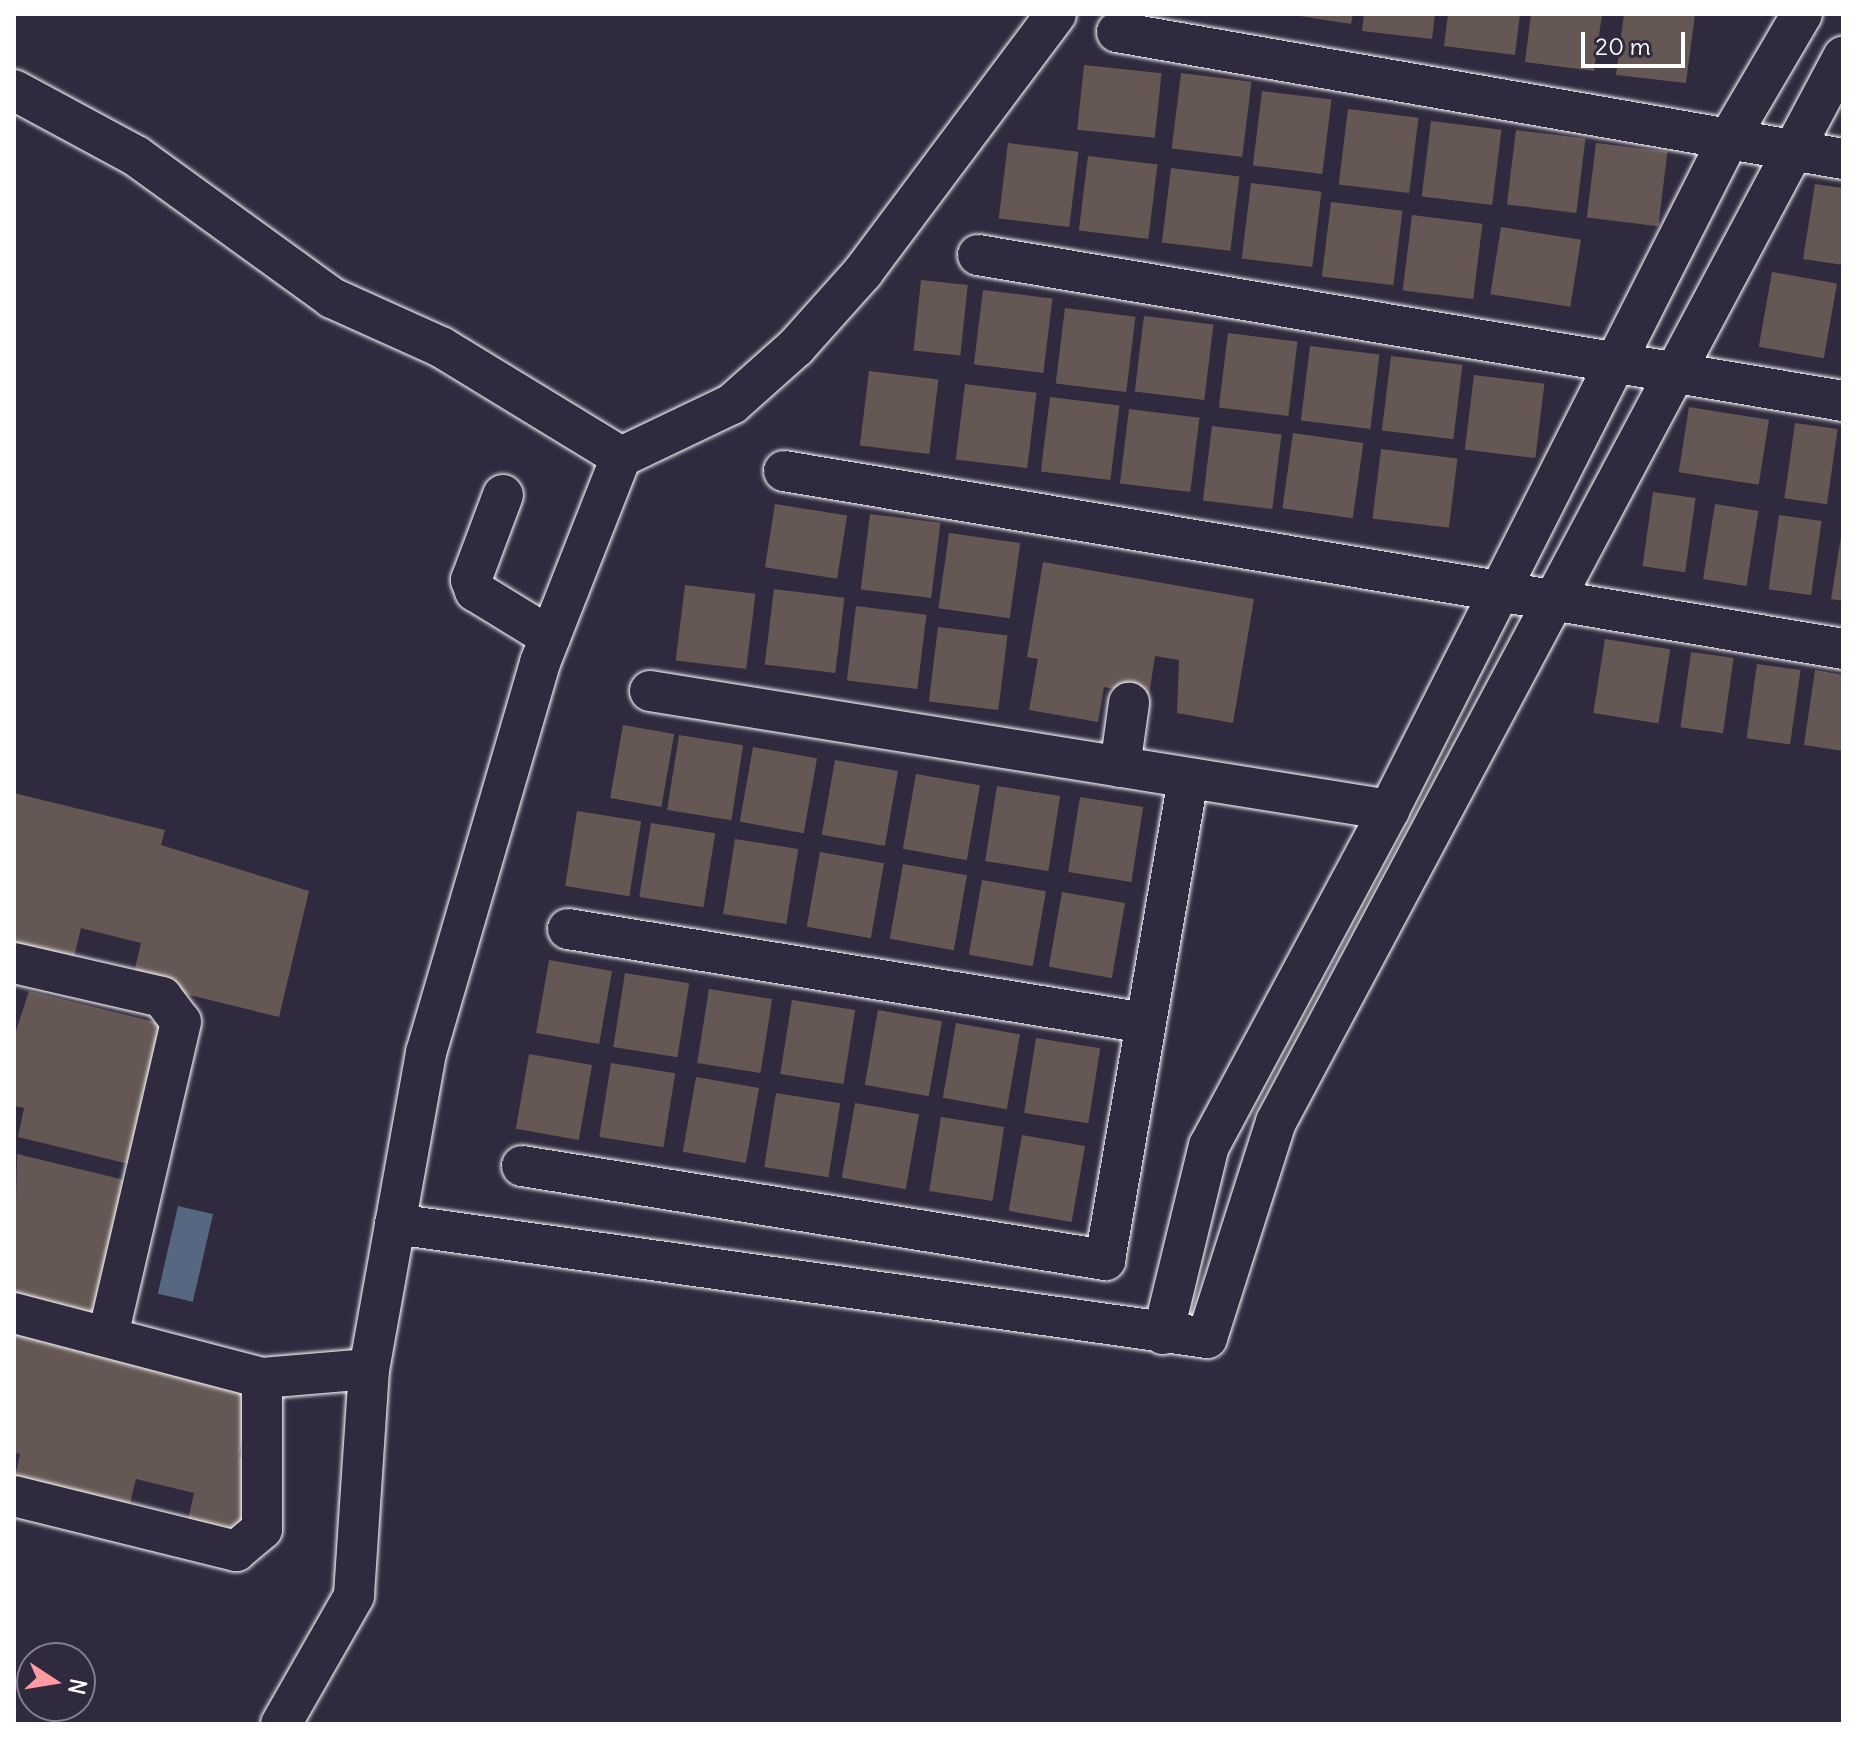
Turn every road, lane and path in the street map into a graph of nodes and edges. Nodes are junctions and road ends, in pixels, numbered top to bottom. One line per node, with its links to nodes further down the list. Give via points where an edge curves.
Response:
1 (1056, 14): 13 (street, via 863,272 796,347 732,404)
2 (1802, 14): 6 (street)
3 (1117, 32): 6 (street)
4 (1843, 57): 7 (street)
5 (14, 90): 13 (street, via 136,156 332,298 441,347)
6 (1728, 140): 7 (street); 10 (street)
7 (1793, 150): 8 (street); 11 (street)
8 (1843, 159)
9 (978, 255): 10 (street)
10 (1616, 363): 11 (street); 16 (street)
11 (1673, 372): 12 (street); 17 (street)
12 (1843, 401)
13 (621, 457): 18 (street)
14 (784, 471): 16 (street)
15 (503, 495): 18 (street, via 471,580 475,591)
16 (1499, 594): 17 (street); 24 (street)
17 (1551, 602): 19 (street); 31 (street, via 1276,1122 1207,1338)
18 (550, 637): 29 (street, via 426,1053)
19 (1843, 649)
20 (650, 691): 22 (street)
21 (1129, 703): 22 (street)
22 (1120, 767): 23 (street)
23 (1188, 778): 24 (street); 27 (street)
24 (1389, 810): 31 (street, via 1209,1146)
25 (568, 929): 27 (street)
26 (14, 963): 32 (street, via 162,997 181,1022)
27 (1145, 1023): 28 (street, via 1105,1260)
28 (522, 1166)
29 (395, 1224): 31 (street); 33 (street)
30 (14, 1313): 32 (street)
31 (1163, 1334)
32 (108, 1335): 34 (street)
33 (369, 1369): 34 (street); 36 (street, via 354,1596)
34 (262, 1378): 35 (street, via 262,1529 236,1551)
35 (14, 1496)
36 (281, 1724)

